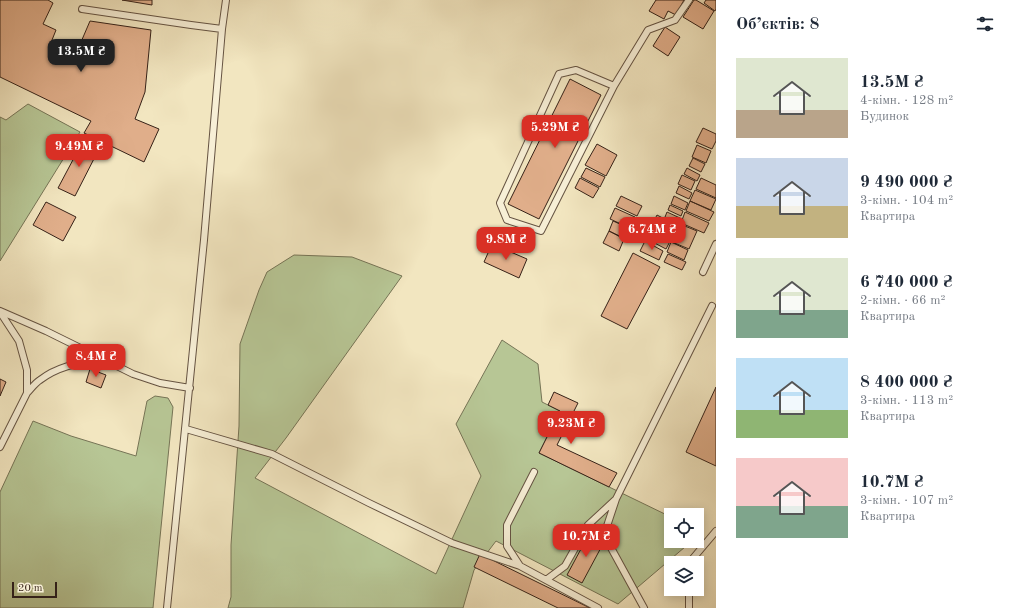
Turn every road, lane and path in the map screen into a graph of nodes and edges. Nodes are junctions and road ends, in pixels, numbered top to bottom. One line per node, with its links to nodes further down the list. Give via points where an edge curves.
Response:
1 (226, 0): 4 (lane)
2 (689, 0): 5 (lane, via 675,20 648,30)
3 (82, 9): 4 (lane)
4 (222, 29): 11 (lane)
5 (614, 86): 5 (lane, via 541,231 507,220 500,203 559,74 576,70)
6 (716, 244): 7 (lane)
7 (703, 272)
8 (712, 306): 16 (lane)
9 (0, 311): 10 (lane); 12 (lane, via 19,341 27,370)
10 (101, 359): 11 (lane, via 160,383); 12 (lane, via 54,370 39,380)
11 (190, 388): 13 (lane)
12 (27, 393): 14 (lane)
13 (186, 429): 19 (lane, via 272,454 452,543); 22 (lane)
14 (0, 447)
15 (534, 472): 19 (lane, via 507,525 507,546)
16 (616, 499): 20 (lane, via 588,525 565,566); 24 (lane, via 604,535)
17 (716, 531): 18 (lane)
18 (695, 556)
19 (520, 566): 20 (lane)
20 (546, 580): 23 (lane)
21 (689, 596): 25 (lane)
22 (167, 608)
23 (598, 608)
24 (644, 608)
25 (689, 608)

